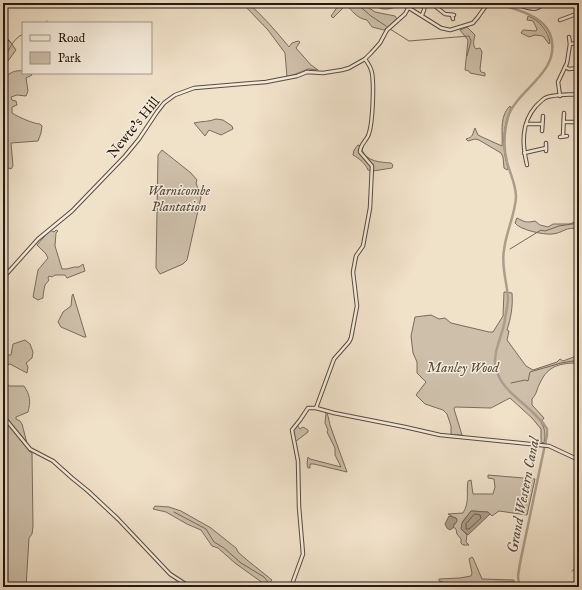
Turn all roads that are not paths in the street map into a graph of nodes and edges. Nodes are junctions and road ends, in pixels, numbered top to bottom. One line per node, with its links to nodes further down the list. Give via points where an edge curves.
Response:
1 (411, 3): 8 (street)
2 (425, 3): 10 (street)
3 (431, 3): 11 (street, via 445,14 453,15)
4 (513, 3): 7 (street)
5 (544, 3): 7 (street, via 537,9)
6 (487, 4): 10 (street, via 473,23 454,29 441,28)
7 (523, 4)
8 (409, 8): 10 (street); 16 (street, via 403,17 387,30 380,43)
9 (579, 13): 12 (street)
10 (422, 16)
11 (453, 19)
12 (560, 19)
13 (569, 37): 15 (street)
14 (579, 43): 15 (street)
15 (570, 46): 17 (street)
16 (365, 59): 32 (street, Newte's Hill, via 342,70 323,73 310,71 266,82 194,88 175,95 164,103 125,156 72,211 38,239); 33 (street, via 372,74 371,115 368,136 360,152 372,166 372,187 363,246 356,256 353,269 357,310 350,342 333,362)
17 (565, 67): 18 (street); 20 (street, via 558,82)
18 (579, 68)
19 (579, 94): 20 (street)
20 (560, 96): 25 (street, via 542,100)
21 (564, 113): 23 (street)
22 (543, 116): 26 (street)
23 (564, 122): 24 (street); 28 (street, via 561,136)
24 (579, 122)
25 (526, 124): 26 (street); 30 (street)
26 (542, 124): 27 (street)
27 (542, 131)
28 (567, 136)
29 (546, 143): 30 (street, via 546,149)
30 (524, 153): 31 (street)
31 (527, 165)
32 (3, 278)
33 (316, 408): 35 (street, via 440,435 542,444); 37 (street, via 308,408 292,430 298,461 304,554)
34 (3, 416): 36 (street, via 30,449 53,461 88,491 170,574)
35 (579, 460)
36 (190, 587)
37 (291, 587)

